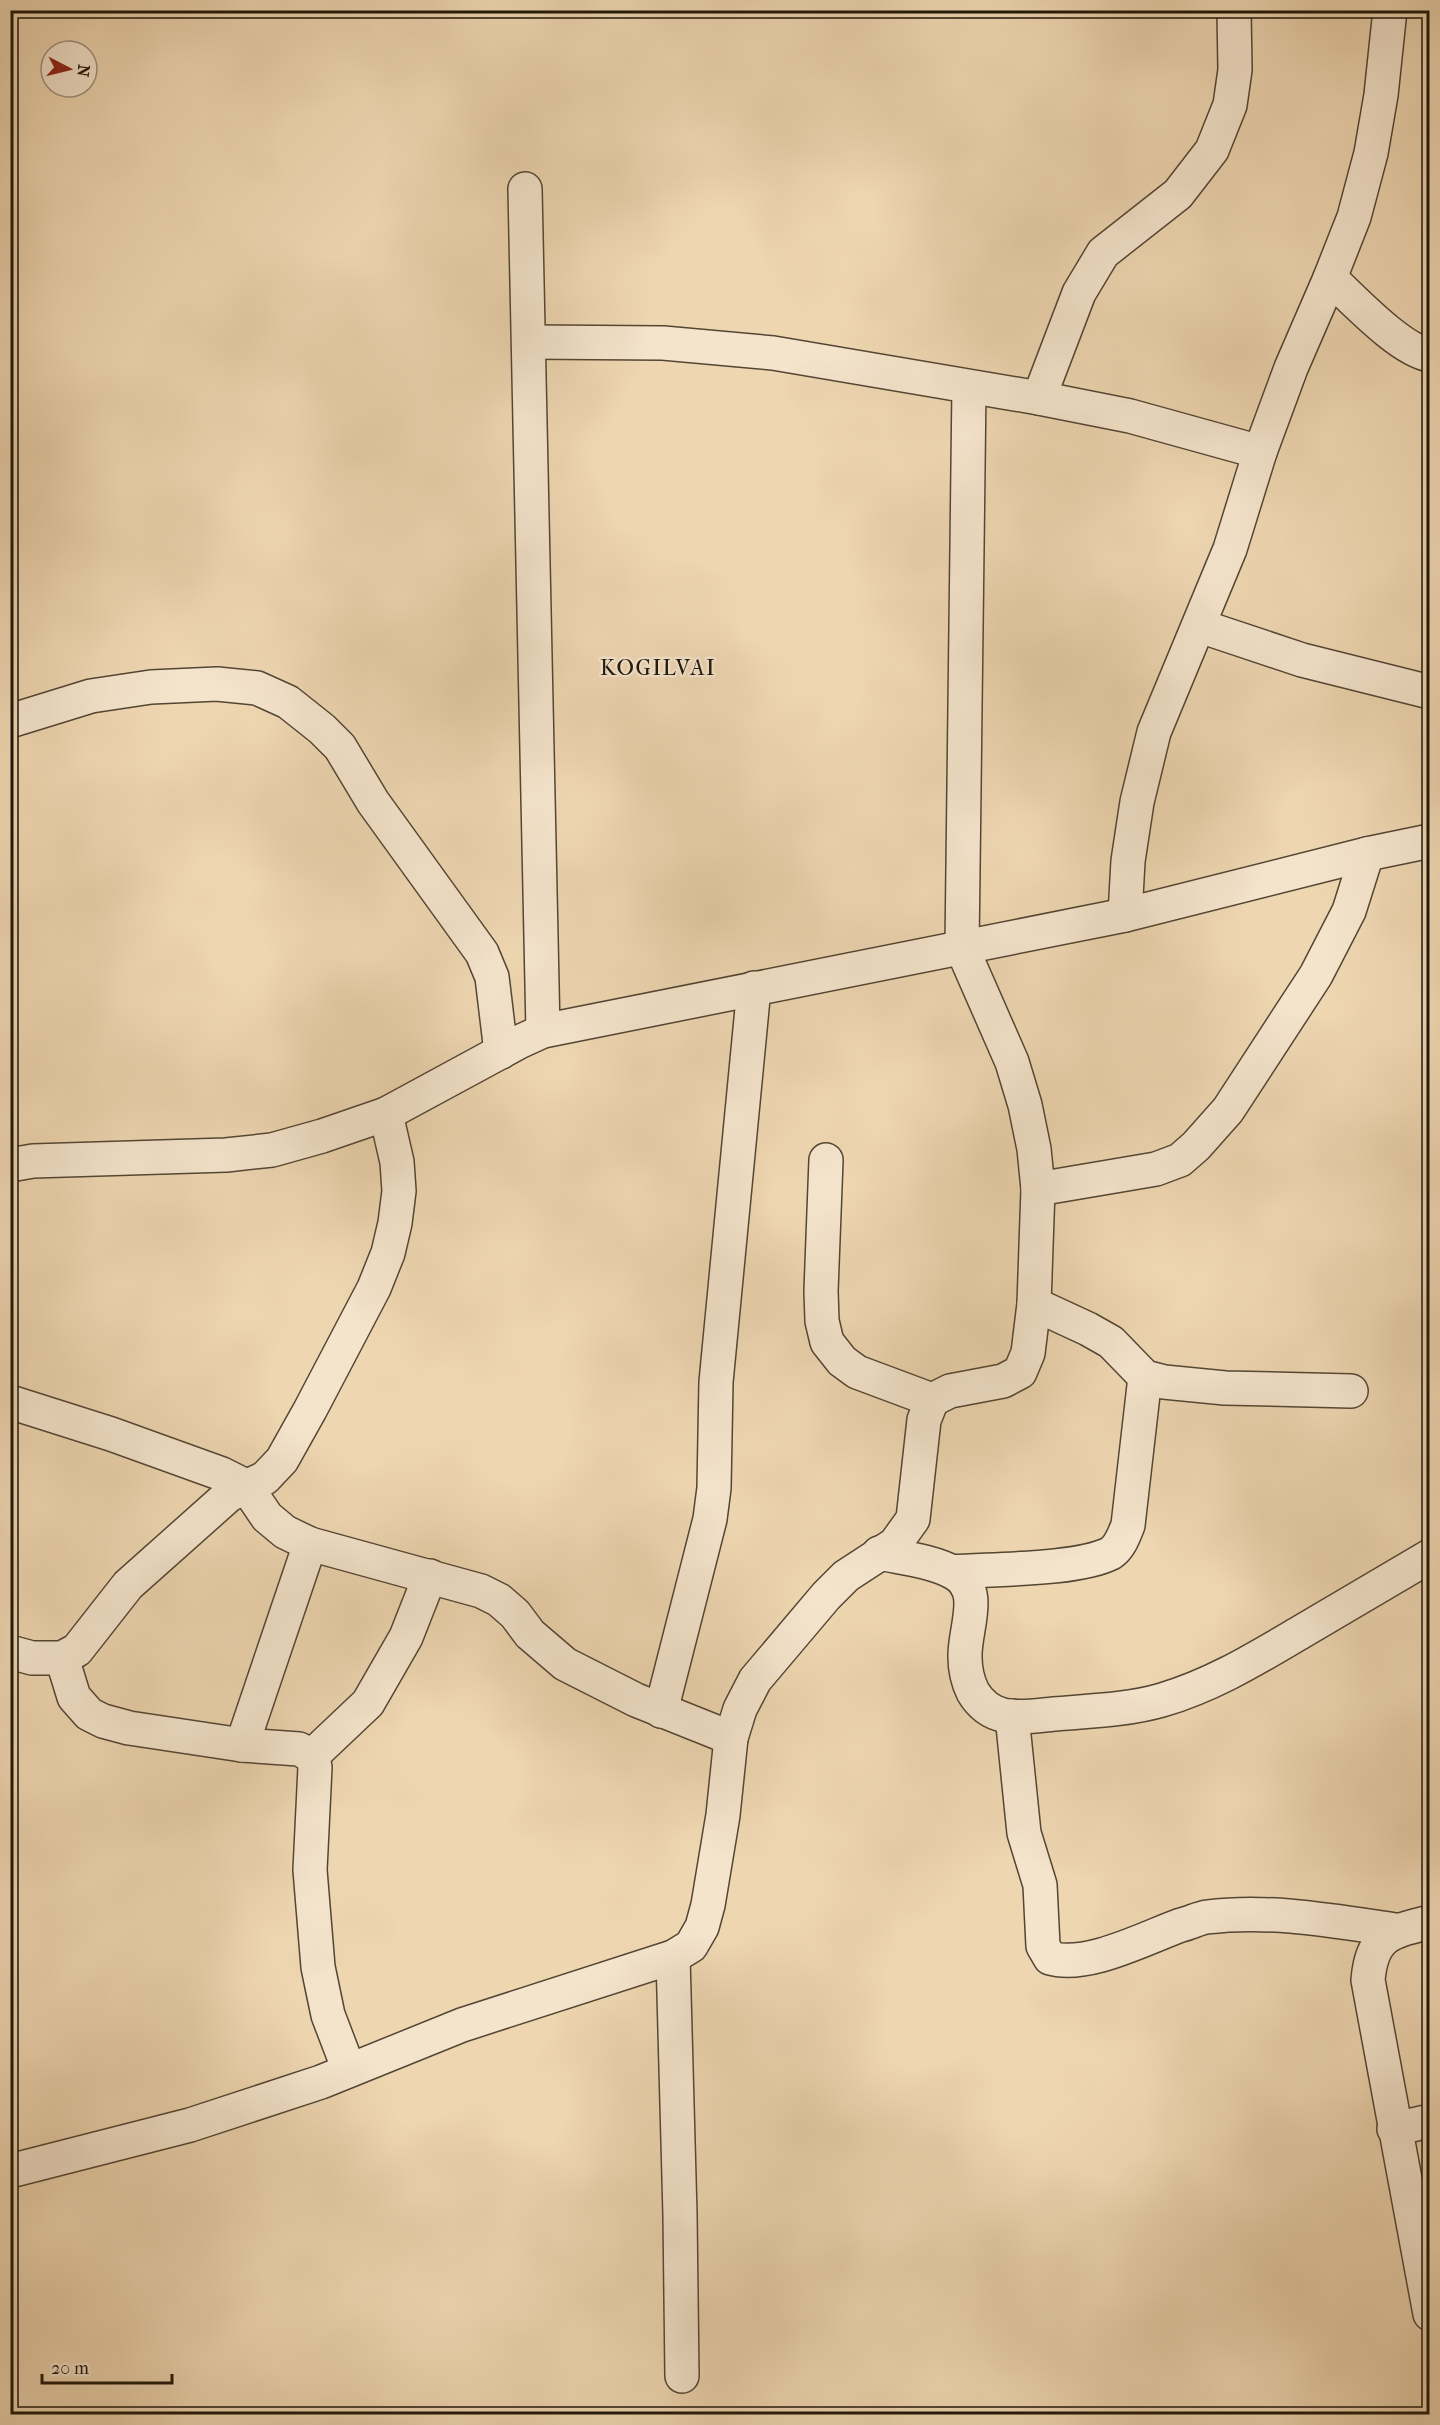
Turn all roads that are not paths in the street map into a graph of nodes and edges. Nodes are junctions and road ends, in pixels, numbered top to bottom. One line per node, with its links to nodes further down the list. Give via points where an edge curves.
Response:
1 (1234, 10): 8 (street, via 1230,105 1212,150 1178,194 1103,253 1079,293)
2 (1390, 10): 4 (street, via 1371,153 1354,217)
3 (525, 189): 5 (street)
4 (1330, 278): 6 (street, via 1400,342 1417,353); 9 (street)
5 (529, 342): 7 (street, via 663,343 773,353); 18 (street)
6 (1430, 355)
7 (969, 387): 8 (street); 16 (street)
8 (1039, 398): 9 (street, via 1130,416)
9 (1260, 452): 10 (street, via 1230,549)
10 (1200, 626): 11 (street, via 1302,660); 15 (street, via 1151,744 1128,861)
11 (1430, 692)
12 (10, 721): 19 (street, via 91,696 151,687 217,684 257,688 288,702 340,747 373,802 482,953 492,977)
13 (1430, 841): 14 (street)
14 (1368, 854): 15 (street); 23 (street, via 1349,911 1316,975 1228,1110 1196,1146 1180,1160 1156,1169)
15 (1125, 915): 16 (street)
16 (962, 948): 17 (street); 23 (street, via 1012,1062 1034,1149)
17 (754, 988): 18 (street); 37 (street, via 716,1382 714,1488 710,1519)
18 (543, 1031): 19 (street)
19 (501, 1052): 20 (street)
20 (386, 1114): 22 (street, via 272,1150); 29 (street, via 399,1191 388,1253 374,1288 282,1460 265,1478)
21 (826, 1160): 27 (street, via 821,1291 827,1342 857,1372)
22 (10, 1165)
23 (1038, 1190): 24 (street)
24 (1034, 1304): 25 (street, via 1111,1342); 27 (street, via 1028,1353 1020,1372 1003,1381 950,1391)
25 (1145, 1377): 26 (street, via 1225,1388); 33 (street, via 1128,1526 1112,1552 1050,1565)
26 (1351, 1391)
27 (932, 1400): 31 (street, via 924,1420 913,1519 895,1544)
28 (10, 1402): 29 (street, via 111,1434)
29 (246, 1486): 30 (street, via 267,1517 285,1532); 36 (street, via 229,1495 128,1585 77,1650)
30 (310, 1544): 34 (street); 40 (street)
31 (879, 1553): 33 (street); 39 (street, via 826,1596 755,1680)
32 (1430, 1556): 38 (street, via 1226,1677 1162,1700 1119,1708)
33 (953, 1572): 38 (street, via 969,1590 965,1656 972,1690 987,1709 997,1715)
34 (430, 1576): 37 (street, via 499,1600 565,1664); 41 (street, via 406,1636 368,1703)
35 (10, 1652): 36 (street, via 32,1658)
36 (62, 1658): 40 (street, via 74,1697 89,1714 103,1721)
37 (661, 1711): 39 (street)
38 (1012, 1716): 43 (street, via 1024,1833 1040,1886 1043,1946 1050,1958 1093,1959 1206,1917 1317,1918)
39 (731, 1738): 44 (street, via 708,1905 691,1946)
40 (242, 1745): 41 (street, via 299,1749)
41 (312, 1756): 45 (street, via 315,1767 310,1870 318,1966 328,2015)
42 (1430, 1922): 43 (street)
43 (1395, 1930): 47 (street, via 1375,1947 1368,1980)
44 (673, 1957): 45 (street, via 462,2025); 50 (street)
45 (350, 2070): 48 (street, via 190,2126)
46 (1430, 2121): 47 (street)
47 (1394, 2129): 49 (street)
48 (10, 2170)
49 (1430, 2314)
50 (682, 2376)

